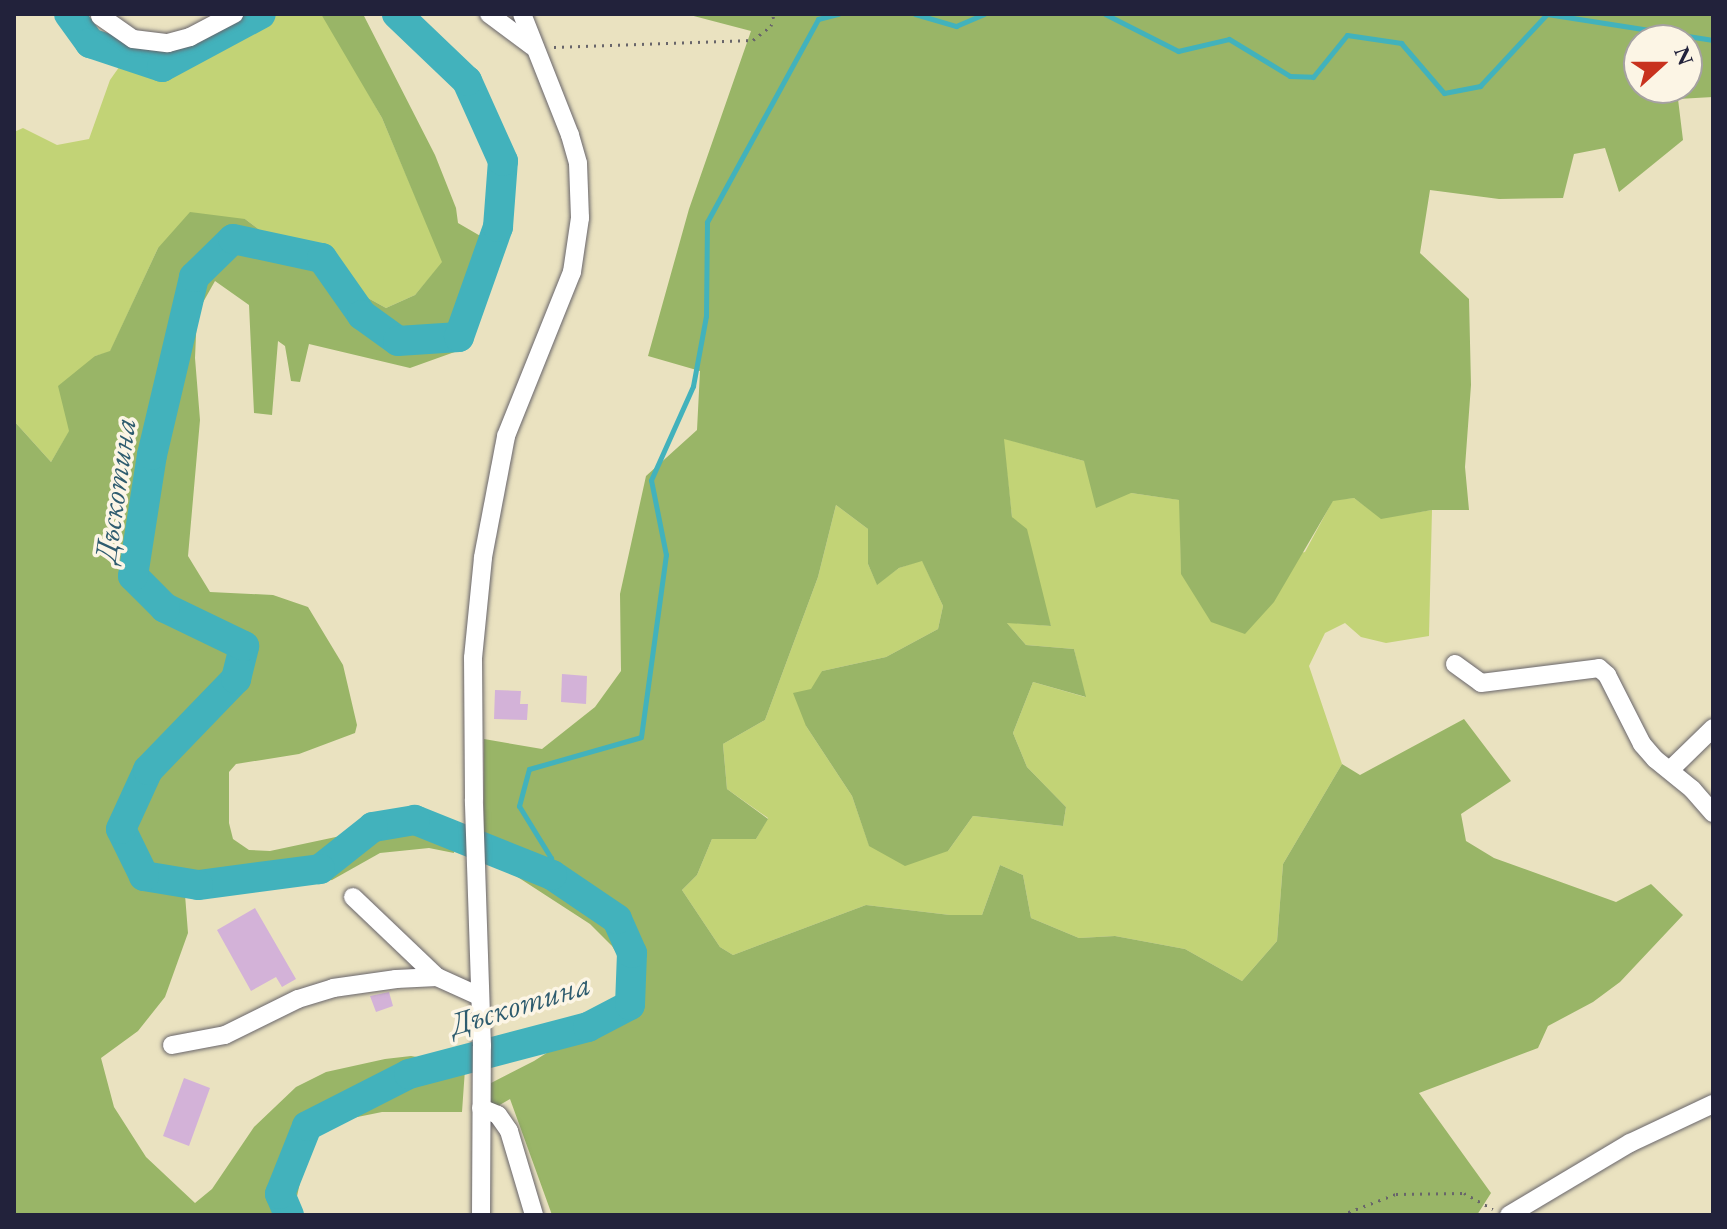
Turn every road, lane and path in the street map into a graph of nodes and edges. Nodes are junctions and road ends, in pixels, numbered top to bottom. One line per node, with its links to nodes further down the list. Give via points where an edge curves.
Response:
1 (234, 14): 5 (street, via 168,43 133,39)
2 (489, 14): 6 (street)
3 (522, 14): 6 (street)
4 (774, 14): 6 (path, via 771,26 753,40)
5 (100, 16)
6 (535, 47): 13 (street, via 574,149 580,218 572,272 506,436 483,557 473,658)
7 (1455, 664): 9 (street, via 1481,683 1599,668 1642,744)
8 (1713, 728): 9 (street)
9 (1670, 770): 10 (street)
10 (1713, 813)
11 (353, 897): 12 (street)
12 (437, 977): 13 (street); 14 (street, via 333,988 225,1035)
13 (479, 996): 16 (street)
14 (172, 1045)
15 (1713, 1104): 21 (street, via 1630,1143)
16 (481, 1108): 17 (street); 18 (street, via 498,1115 509,1131)
17 (481, 1215)
18 (534, 1215)
19 (1341, 1215): 20 (path, via 1396,1194 1451,1193 1464,1193)
20 (1503, 1215)
21 (1509, 1215)

